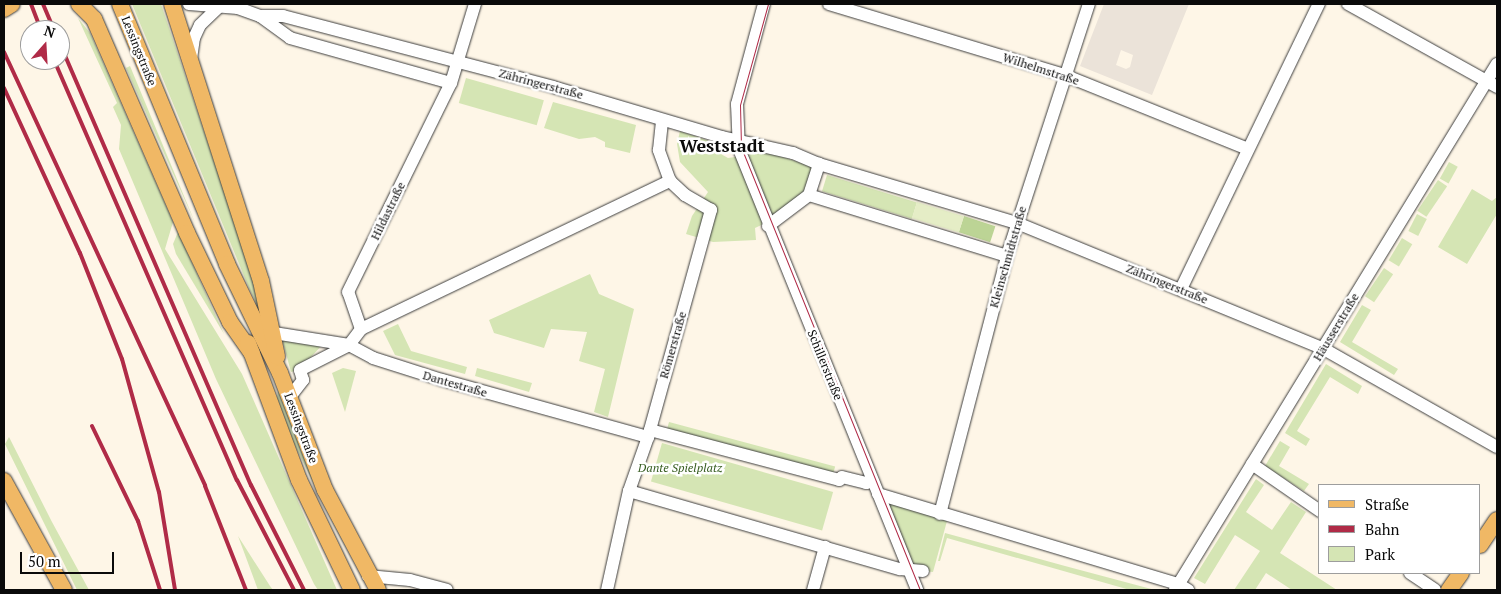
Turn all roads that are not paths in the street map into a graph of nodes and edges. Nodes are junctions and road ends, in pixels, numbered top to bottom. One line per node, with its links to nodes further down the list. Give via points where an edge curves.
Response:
1 (12, 4): 13 (main road)
2 (79, 4): 36 (main road, via 94,19 187,233 230,322)
3 (120, 4): 30 (main road, Lessingstraße)
4 (172, 4): 15 (main road)
5 (189, 4): 12 (street, Zähringerstraße)
6 (475, 4): 16 (street, Hildastraße)
7 (764, 4): 22 (street, via 739,95)
8 (828, 4): 18 (street, Wilhelmstraße)
9 (1089, 4): 18 (street, Kleinschmidtstraße)
10 (1319, 4): 23 (street)
11 (1348, 4): 20 (street)
12 (221, 5): 14 (street, Zähringerstraße); 15 (street, via 200,25)
13 (4, 9)
14 (260, 16): 16 (street, Zähringerstraße, via 283,16); 19 (street, Zähringerstraße, via 290,38)
15 (191, 59): 33 (main road, via 261,281)
16 (459, 63): 19 (street, Hildastraße); 21 (street, Zähringerstraße, via 646,112)
17 (1497, 64): 20 (street, Häusserstraße)
18 (1064, 75): 23 (street, Wilhelmstraße); 27 (street, Kleinschmidtstraße)
19 (451, 83): 32 (street, Hildastraße, via 348,292)
20 (1492, 84): 35 (street, Häusserstraße)
21 (662, 120): 22 (street, Zähringerstraße); 25 (street, via 659,150)
22 (737, 140): 24 (street, Zähringerstraße, via 793,153); 28 (street, Schillerstraße, via 744,168)
23 (1248, 149): 31 (street)
24 (818, 164): 26 (street); 27 (street, Zähringerstraße)
25 (670, 181): 32 (street); 39 (street, Römerstraße, via 711,210)
26 (809, 195): 28 (street); 29 (street)
27 (1017, 223): 29 (street, Kleinschmidtstraße); 31 (street, Zähringerstraße)
28 (768, 226): 43 (street, Schillerstraße)
29 (1007, 256): 47 (street, Kleinschmidtstraße)
30 (227, 264): 36 (main road, Lessingstraße, via 235,306); 37 (main road, Lessingstraße)
31 (1180, 289): 35 (street, Zähringerstraße)
32 (361, 330): 34 (street)
33 (274, 333): 34 (street); 37 (main road)
34 (349, 345): 38 (street, via 300,370 303,380); 39 (street, Dantestraße, via 373,358 442,380)
35 (1322, 348): 40 (street, Zähringerstraße); 41 (street, Häusserstraße)
36 (252, 353): 56 (main road, Lessingstraße, via 300,480)
37 (280, 373): 38 (main road, Lessingstraße)
38 (289, 398): 55 (main road, Lessingstraße, via 326,490)
39 (649, 433): 43 (street, Dantestraße, via 839,480 842,477 866,483); 44 (street, Römerstraße)
40 (1497, 447)
41 (1252, 464): 46 (street); 57 (street, Häusserstraße)
42 (4, 481): 58 (main road)
43 (873, 481): 45 (street, Schillerstraße)
44 (629, 491): 50 (street); 61 (street, Römerstraße)
45 (878, 494): 47 (street); 52 (street, Schillerstraße)
46 (1318, 509)
47 (940, 514): 57 (street)
48 (1497, 520): 49 (main road)
49 (1481, 544)
50 (825, 547): 52 (street); 62 (street)
51 (923, 571): 52 (street)
52 (910, 572): 63 (street, Schillerstraße)
53 (1411, 574): 64 (street)
54 (1460, 574): 65 (main road)
55 (368, 576): 56 (main road); 59 (main road, Lessingstraße); 60 (street, via 410,580)
56 (348, 583)
57 (1180, 588)
58 (64, 590)
59 (378, 590)
60 (447, 590)
61 (607, 590)
62 (814, 590)
63 (917, 590)
64 (1435, 590)
65 (1449, 590)

